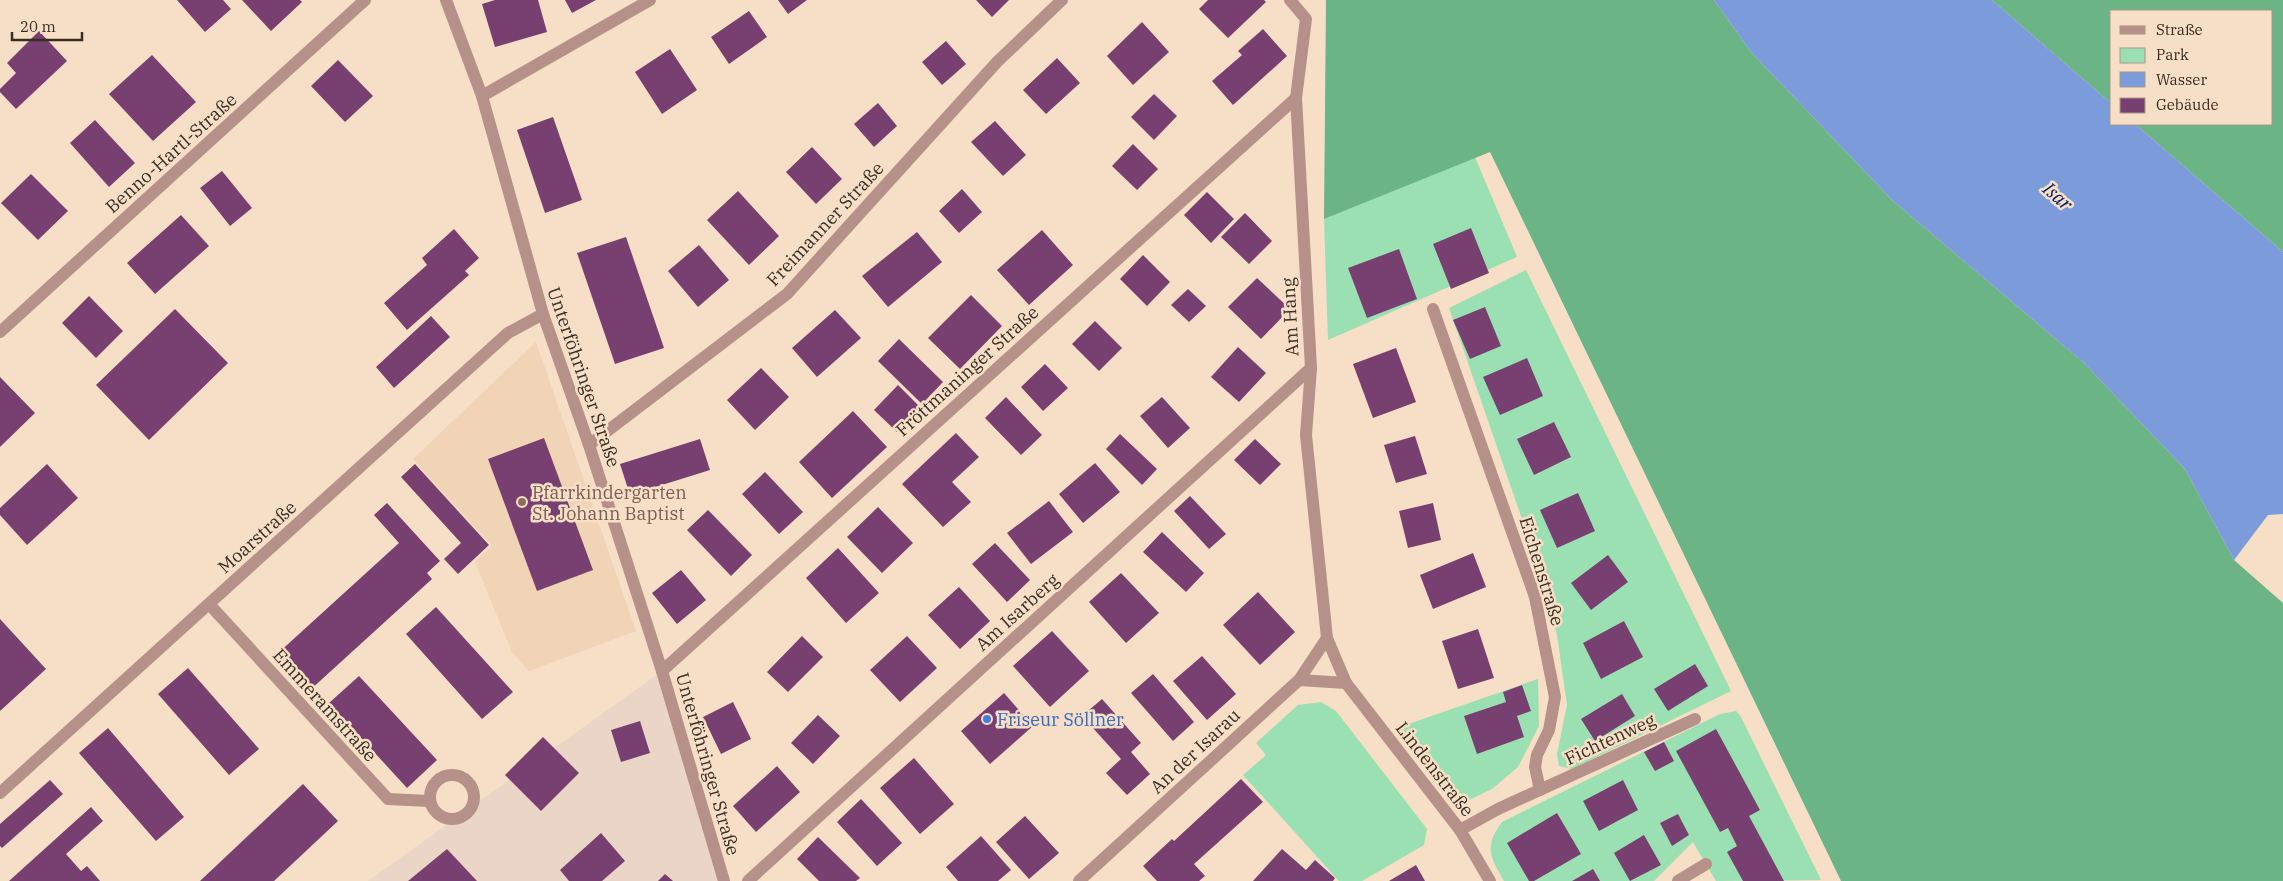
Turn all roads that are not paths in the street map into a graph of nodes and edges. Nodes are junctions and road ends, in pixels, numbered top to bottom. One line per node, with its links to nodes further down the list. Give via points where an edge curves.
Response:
1 (365, 0): 10 (street, Benno-Hartl-Straße)
2 (446, 0): 6 (street, Unterföhringer Straße)
3 (650, 0): 6 (street)
4 (1062, 0): 12 (street, Freimanner Straße, via 997,62 787,294)
5 (1290, 0): 7 (street, Am Hang, via 1306,19)
6 (482, 96): 9 (street, Unterföhringer Straße)
7 (1296, 98): 11 (street, Am Hang); 15 (street, Fröttmaninger Straße)
8 (1433, 309): 19 (street, Eichenstraße, via 1535,597 1555,697 1549,730 1535,767)
9 (543, 314): 12 (street, Unterföhringer Straße); 13 (street, Moarstraße, via 508,333)
10 (0, 332)
11 (1311, 368): 14 (street, Am Hang, via 1306,435); 25 (street, Am Isarberg)
12 (589, 445): 15 (street, Unterföhringer Straße)
13 (209, 604): 20 (street, Moarstraße); 21 (street, Emmeramstraße, via 388,799)
14 (1327, 638): 16 (street); 17 (street, Am Hang)
15 (662, 672): 24 (street, Unterföhringer Straße)
16 (1298, 680): 17 (street); 26 (street, An der Isarau)
17 (1346, 683): 22 (street, Lindenstraße)
18 (1695, 719): 19 (street, Fichtenweg)
19 (1540, 790): 22 (street)
20 (0, 793)
21 (430, 801)
22 (1460, 830): 27 (street, Lindenstraße)
23 (1706, 864): 28 (street)
24 (724, 881)
25 (748, 881)
26 (1079, 881)
27 (1490, 881)
28 (1678, 881)

